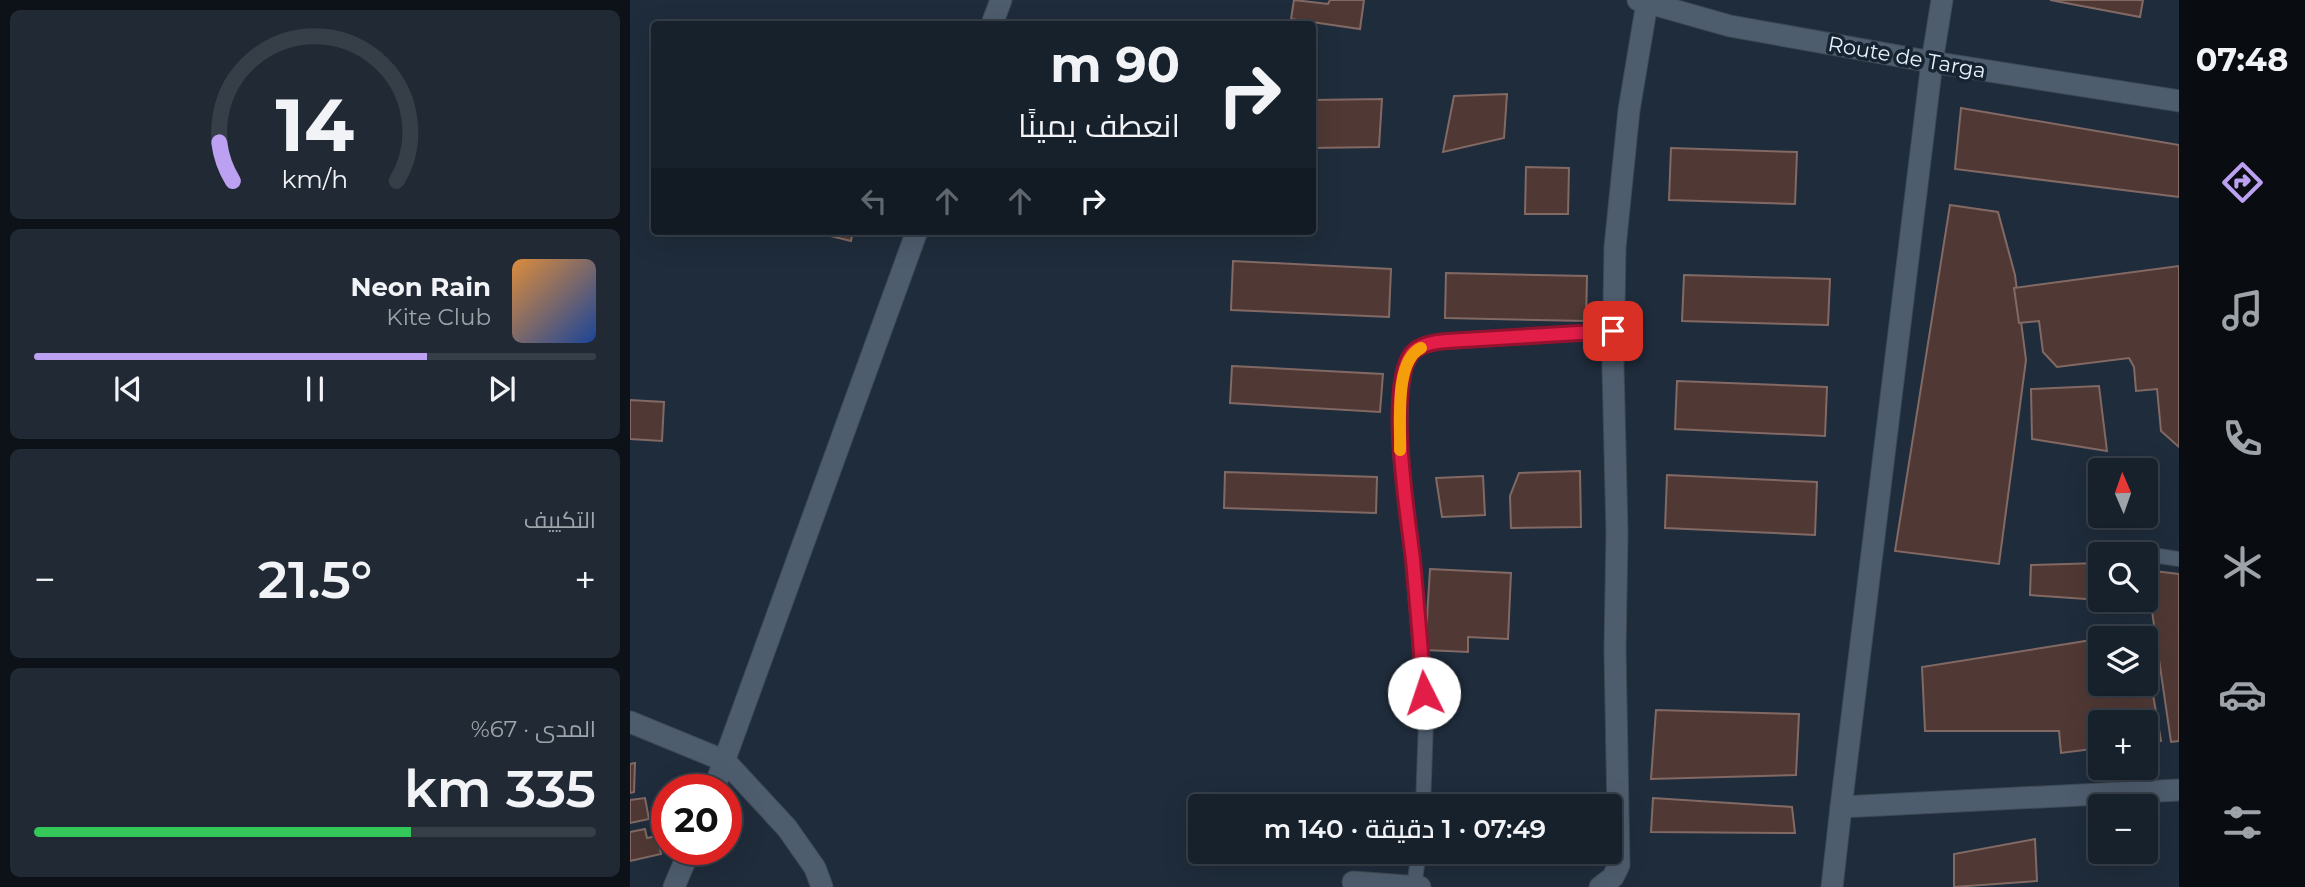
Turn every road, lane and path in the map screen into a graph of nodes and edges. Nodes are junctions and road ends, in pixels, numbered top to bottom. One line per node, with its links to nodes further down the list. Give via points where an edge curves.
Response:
1 (1001, 0): 4 (street)
2 (1942, 0): 5 (street)
3 (1643, 1): 5 (street, Route de Targa, via 1730,26); 8 (street, via 1615,247)
4 (993, 21)
5 (1932, 62): 6 (street, Route de Targa); 16 (street)
6 (2179, 101)
7 (916, 235): 12 (street)
8 (1613, 331): 15 (lane, via 1430,343 1413,352 1405,368 1400,455 1426,720); 24 (street, via 1619,865)
9 (2158, 556): 10 (lane)
10 (2179, 559)
11 (630, 722): 12 (street)
12 (725, 761): 13 (street); 21 (street, via 787,828 815,868)
13 (720, 774)
14 (2179, 790): 16 (street)
15 (1423, 794)
16 (1841, 807): 25 (street)
17 (1417, 864): 22 (lane)
18 (683, 865): 20 (street)
19 (1353, 882): 22 (street)
20 (674, 887)
21 (822, 887)
22 (1414, 887): 23 (street)
23 (1420, 887)
24 (1600, 887)
25 (1832, 887)

